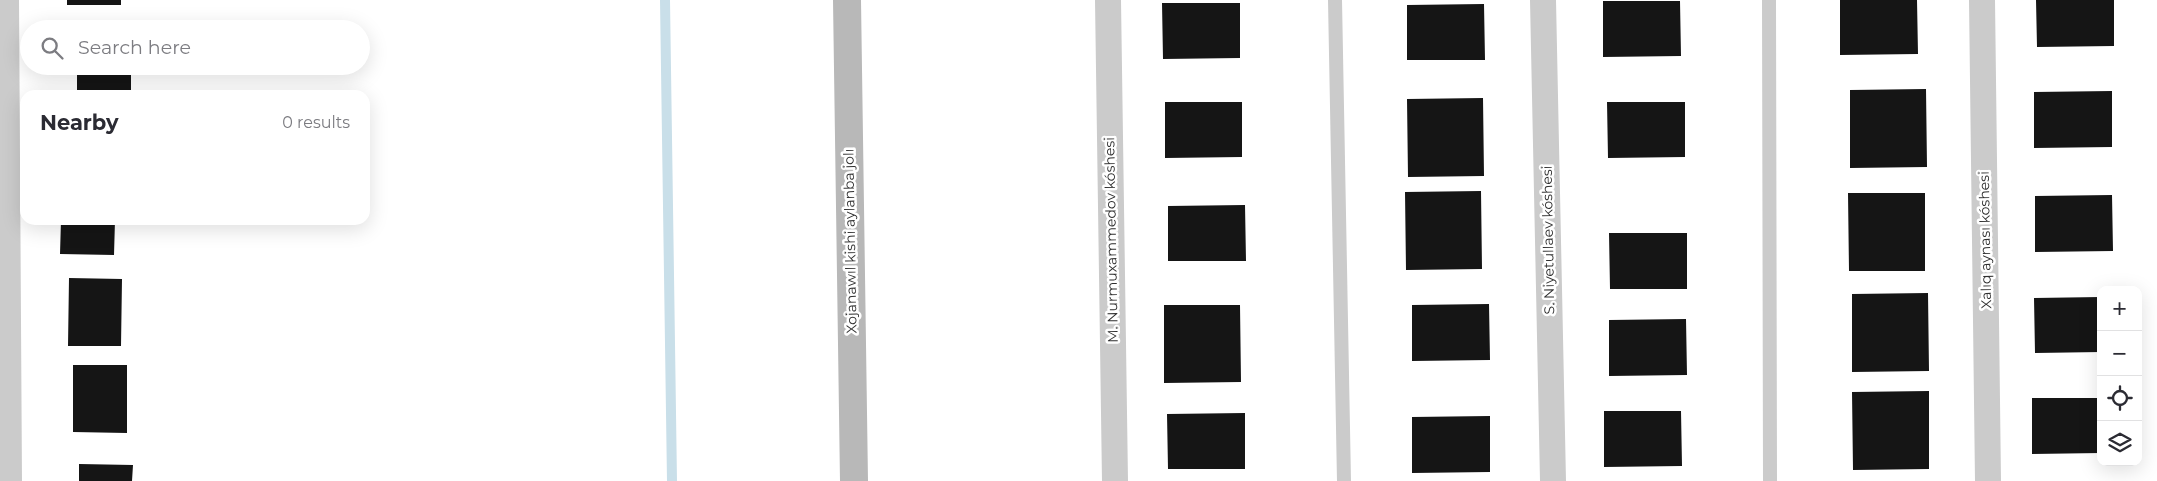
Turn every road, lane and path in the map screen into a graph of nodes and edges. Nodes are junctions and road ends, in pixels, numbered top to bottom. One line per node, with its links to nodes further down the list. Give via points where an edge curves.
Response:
1 (6, 0): 8 (street)
2 (847, 0): 10 (main road, Xojanawıl kishi aylanba jolı)
3 (1108, 0): 11 (street, M. Nurmuxammedov kóshesi)
4 (1335, 0): 12 (lane)
5 (1543, 0): 13 (street, S. Niyetullaev kóshesi)
6 (1769, 0): 14 (lane)
7 (1982, 0): 15 (street, Xalıq aynası kóshesi)
8 (4, 338): 9 (street)
9 (9, 481)
10 (854, 481)
11 (1115, 481)
12 (1344, 481)
13 (1553, 481)
14 (1770, 481)
15 (1988, 481)

